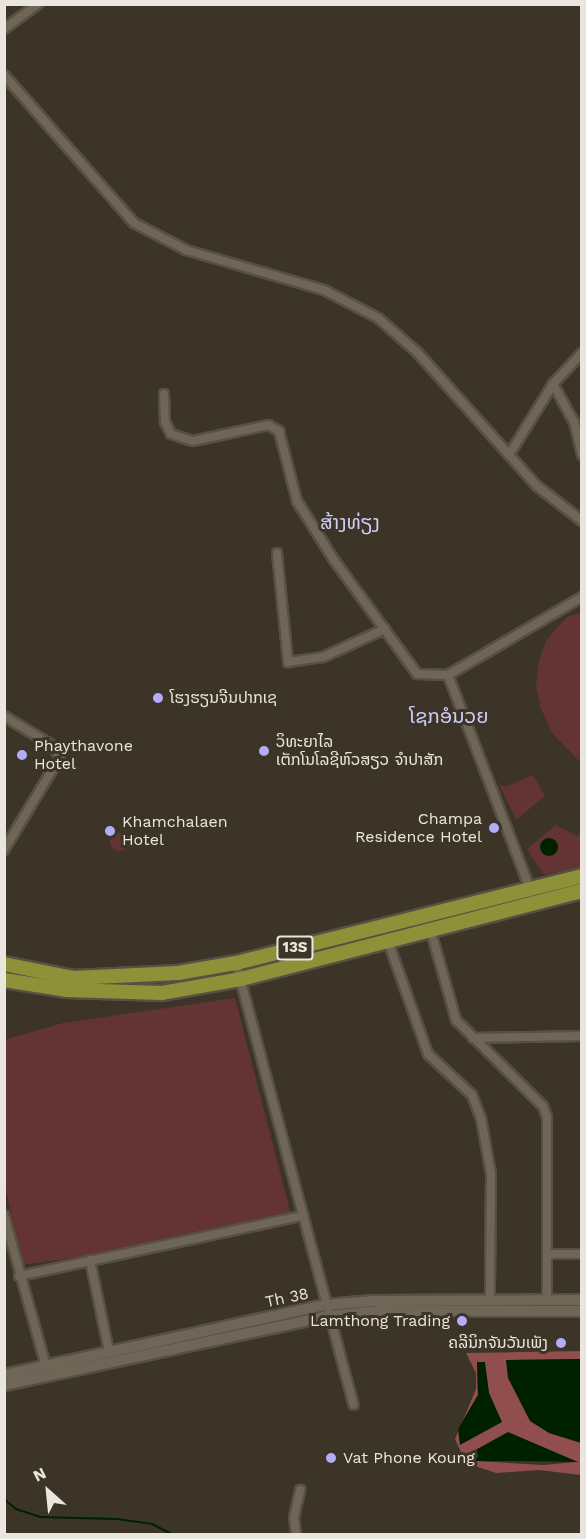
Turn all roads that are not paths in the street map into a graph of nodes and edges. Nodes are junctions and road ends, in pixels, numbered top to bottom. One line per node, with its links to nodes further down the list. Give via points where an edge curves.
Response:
1 (38, 4): 2 (street)
2 (4, 28)
3 (4, 75): 7 (street, via 134,223 186,250 324,291 378,318 417,352)
4 (582, 353): 5 (street)
5 (553, 384): 7 (street); 8 (street, via 574,422)
6 (164, 394): 12 (street, via 165,422 171,434 193,441 268,425 279,431 289,480 307,519)
7 (510, 455): 9 (street, via 537,486)
8 (582, 455)
9 (582, 521)
10 (277, 553): 12 (street, via 288,662 323,657)
11 (582, 597): 13 (street)
12 (385, 629): 13 (street, via 417,674)
13 (448, 675): 17 (street)
14 (4, 716): 15 (street, via 53,746 60,757)
15 (4, 850)
16 (582, 876): 17 (highway, 13S)
17 (531, 887): 19 (street); 20 (highway, 13S)
18 (582, 891): 19 (highway, 13S)
19 (534, 903): 20 (highway, 13S)
20 (428, 923): 21 (highway, 13S); 22 (highway, 13S); 27 (street, via 452,1011)
21 (388, 940): 24 (highway, 13S); 34 (street, via 428,1054 472,1095 481,1118 491,1174)
22 (236, 963): 23 (highway, 13S, via 178,973 73,978); 24 (street)
23 (4, 964)
24 (241, 979): 25 (highway, 13S, via 162,993 67,990); 29 (street)
25 (4, 980)
26 (582, 1036): 27 (street)
27 (473, 1038): 30 (street, via 543,1106 547,1117)
28 (4, 1215): 33 (street)
29 (303, 1216): 32 (street); 37 (street)
30 (547, 1254): 31 (street); 35 (street)
31 (582, 1254)
32 (90, 1260): 33 (street); 39 (street)
33 (19, 1276): 40 (street)
34 (490, 1299): 35 (street, Th 38); 37 (street, Th 38)
35 (548, 1299): 36 (street, Th 38)
36 (582, 1300)
37 (327, 1310): 38 (street, Th 38); 39 (street, Th 38); 42 (street, Th 38); 43 (street)
38 (582, 1311)
39 (109, 1353): 40 (street, Th 38)
40 (46, 1366): 41 (street, Th 38)
41 (4, 1375)
42 (4, 1385)
43 (354, 1405)
44 (300, 1490): 45 (street, via 294,1517)
45 (296, 1534)

